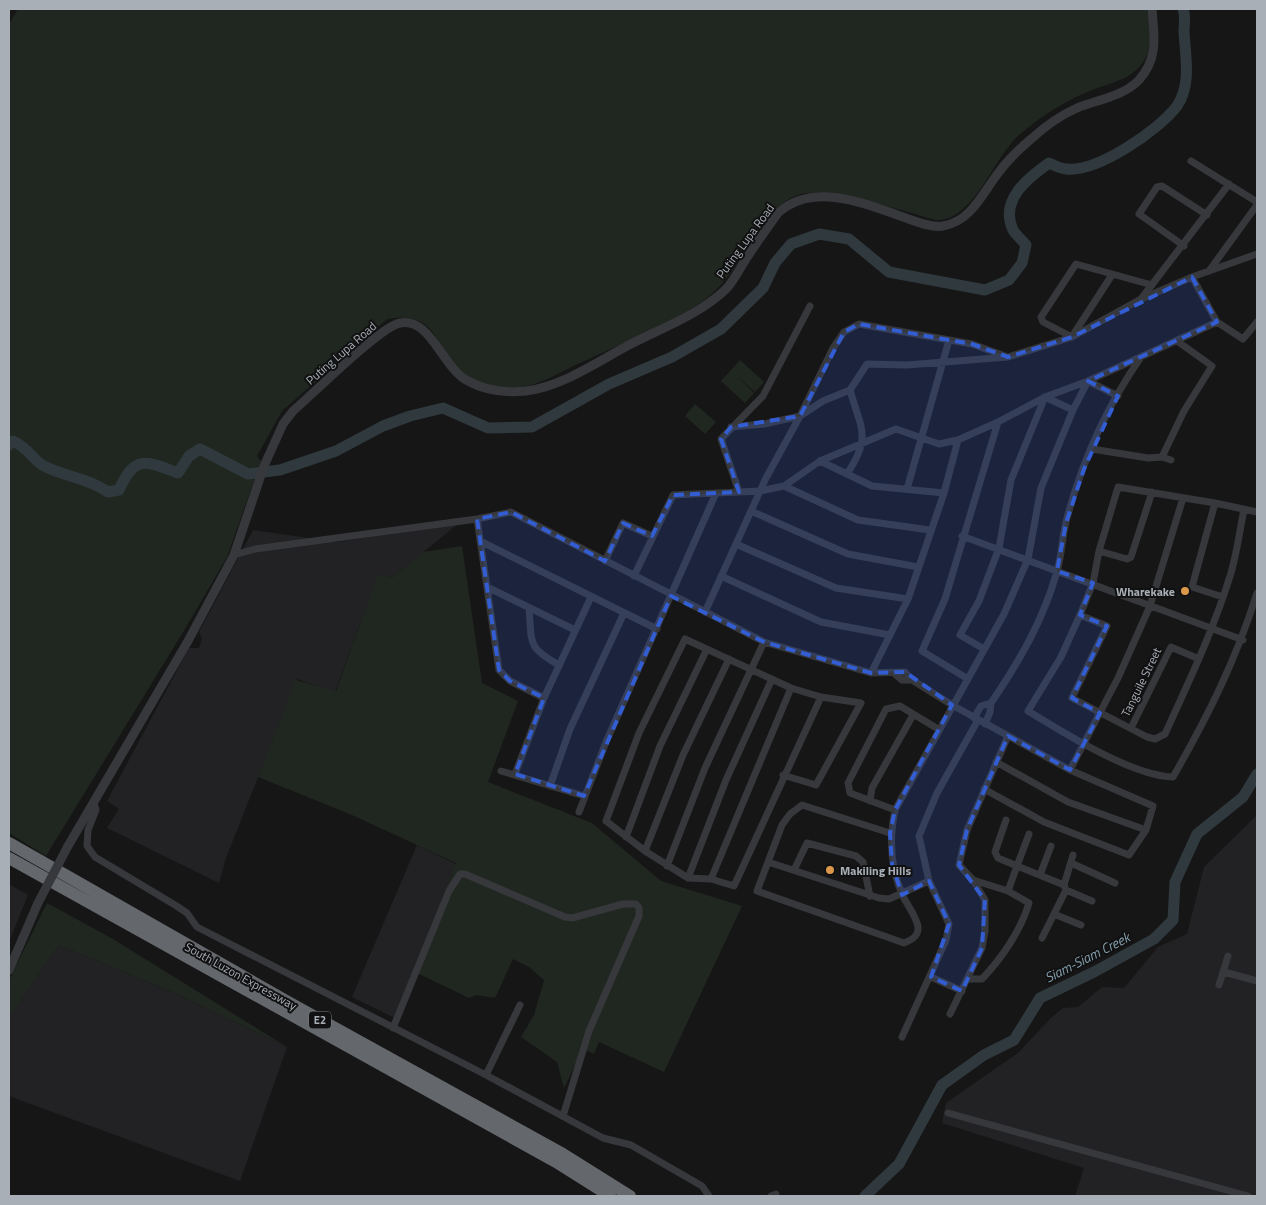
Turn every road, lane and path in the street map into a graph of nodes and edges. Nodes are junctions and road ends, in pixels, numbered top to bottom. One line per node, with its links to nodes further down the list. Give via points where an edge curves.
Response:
1 (1152, 9): 58 (street, Puting Lupa Road, via 1155,47 1152,60 1137,81 1122,92 1074,109 1031,138 998,174 980,202 961,218 943,226 840,199 800,198 778,213 728,286 714,299 554,384 527,391 503,392 468,382 451,368 428,333 417,325 409,322 390,326 293,411 283,424 258,482)
2 (1191, 161): 3 (street)
3 (1229, 184): 4 (street); 5 (street)
4 (1257, 204): 8 (street)
5 (1207, 215): 6 (street); 6 (street, via 1162,186 1157,187 1139,214)
6 (1184, 246): 11 (street)
7 (1257, 254): 8 (street)
8 (1209, 272): 10 (street)
9 (1112, 275): 11 (street); 16 (street); 16 (street, via 1079,264 1072,269 1041,318)
10 (1192, 277): 12 (street); 14 (street)
11 (1152, 285): 12 (street)
12 (1141, 299): 16 (street)
13 (810, 306): 29 (street, via 762,396)
14 (1216, 322): 15 (street, via 1243,339); 18 (street)
15 (1257, 322)
16 (1072, 337): 19 (street)
17 (948, 340): 19 (street, via 972,344); 21 (street); 27 (street, via 859,324 844,332 833,348)
18 (1177, 341): 20 (street); 34 (street, via 1212,366 1184,410)
19 (1008, 357): 21 (street)
20 (1142, 357): 22 (street); 24 (street)
21 (942, 361): 23 (street, via 907,365 867,364); 30 (street)
22 (1088, 381): 24 (street); 25 (street); 26 (street)
23 (850, 390): 27 (street, via 823,401); 32 (street, via 863,428)
24 (1118, 396): 33 (street, via 1106,414)
25 (1045, 397): 26 (street); 28 (street); 56 (street, via 1012,480)
26 (1073, 410): 59 (street, via 1041,488)
27 (800, 416): 29 (street); 40 (street)
28 (998, 422): 31 (street); 53 (street)
29 (730, 427): 41 (street, via 721,438)
30 (921, 436): 31 (street, via 939,444); 32 (street, via 896,429); 39 (street)
31 (958, 440): 44 (street)
32 (864, 442): 36 (street); 37 (street)
33 (1092, 449): 34 (street, via 1148,458); 62 (street, via 1066,523)
34 (1162, 457): 35 (street)
35 (1171, 460)
36 (820, 461): 37 (street); 38 (street)
37 (847, 474): 39 (street, via 872,486)
38 (784, 486): 40 (street); 51 (street, via 858,520)
39 (907, 488): 44 (street)
40 (760, 491): 41 (street); 48 (street)
41 (739, 492): 43 (street)
42 (1152, 492): 45 (street); 57 (street, via 1118,486); 57 (street, via 1132,557 1127,559)
43 (716, 493): 52 (street, via 673,495); 68 (street)
44 (944, 493): 51 (street)
45 (1183, 498): 46 (street); 72 (street)
46 (1215, 502): 47 (street); 70 (street, via 1192,587)
47 (1244, 509): 49 (street); 70 (street, via 1232,571)
48 (750, 511): 55 (street); 61 (street, via 848,554)
49 (1257, 512)
50 (477, 520): 54 (street); 58 (street, via 255,549); 60 (street, via 511,512)
51 (930, 530): 61 (street)
52 (652, 536): 60 (street, via 623,523); 63 (street)
53 (962, 536): 56 (street); 91 (street, via 945,599 922,651)
54 (480, 541): 66 (street); 69 (street)
55 (736, 544): 64 (street); 71 (street, via 836,588)
56 (999, 548): 59 (street); 84 (street, via 979,601 960,635)
57 (1099, 551): 65 (street)
58 (234, 555): 113 (street, via 188,642)
59 (1028, 560): 62 (street); 84 (street)
60 (604, 561): 63 (street)
61 (918, 567): 71 (street)
62 (1057, 571): 65 (street); 95 (street, via 1028,643)
63 (634, 576): 68 (street)
64 (721, 576): 74 (street); 80 (street, via 821,622)
65 (1093, 583): 72 (street); 76 (street)
66 (487, 587): 73 (street); 94 (street, via 499,670 510,681)
67 (1257, 593): 81 (street)
68 (671, 596): 74 (street); 78 (street)
69 (591, 597): 75 (street); 79 (street)
70 (1223, 597): 77 (street)
71 (908, 599): 80 (street)
72 (1150, 606): 77 (street); 97 (street)
73 (529, 608): 79 (street); 87 (street, via 532,644 538,653)
74 (705, 612): 82 (street)
75 (624, 613): 78 (street); 109 (street, via 570,729)
76 (1080, 615): 97 (street, via 1106,626 1072,698); 103 (street, via 1061,657 1028,711)
77 (1211, 628): 81 (street); 86 (street)
78 (657, 629): 111 (street)
79 (575, 630): 87 (street)
80 (890, 635): 89 (street)
81 (1243, 640): 103 (street, via 1210,712 1174,777 1157,777)
82 (764, 642): 88 (street); 89 (street)
83 (707, 649): 85 (street); 120 (street, via 660,746); 120 (street, via 685,638 639,733 606,821)
84 (984, 649): 91 (street)
85 (729, 659): 88 (street); 123 (street)
86 (1199, 660): 100 (street, via 1165,734 1155,739); 100 (street, Tanguile Street, via 1171,647)
87 (559, 665): 94 (street)
88 (752, 670): 90 (street); 128 (street, via 705,768)
89 (871, 673): 96 (street, via 905,672 912,680)
90 (772, 678): 92 (street); 132 (street, via 726,780)
91 (968, 679): 96 (street)
92 (791, 688): 93 (street); 133 (street)
93 (821, 697): 108 (street); 108 (street, via 861,703 816,785)
94 (544, 698): 107 (street)
95 (991, 703): 99 (street, via 990,712); 99 (street, via 981,706)
96 (952, 705): 99 (street); 101 (street)
97 (1100, 713): 100 (street); 103 (street)
98 (913, 715): 101 (street); 112 (street, via 872,788); 112 (street, via 900,706 886,709 848,783 850,793)
99 (979, 720): 102 (street); 135 (street, via 936,794 919,836)
100 (1131, 728)
101 (938, 730): 114 (street)
102 (1008, 736): 104 (street); 106 (street)
103 (1084, 744): 106 (street)
104 (996, 762): 110 (street); 117 (street, via 1068,802)
105 (501, 770): 107 (street)
106 (1070, 770): 117 (street, via 1153,806)
107 (515, 774): 109 (street)
108 (783, 775): 133 (street, via 734,886)
109 (550, 786): 111 (street)
110 (984, 789): 117 (street, via 1044,822 1118,853 1129,855); 134 (street, via 967,830 959,865)
111 (584, 796): 115 (street)
112 (870, 800): 114 (street)
113 (94, 803): 146 (street, bridge, via 38,903); 155 (street, via 96,810 88,830 87,846 95,857 176,905 197,926)
114 (895, 810): 118 (street)
115 (579, 812)
116 (1006, 820): 129 (street, via 996,856)
117 (1146, 830)
118 (890, 833): 126 (street, via 802,806 782,824); 139 (street, via 892,864)
119 (1029, 834): 129 (street)
120 (626, 837): 123 (street)
121 (9, 843): 161 (highway, South Luzon Expressway / E2, via 539,1141)
122 (1051, 846): 131 (street)
123 (645, 851): 128 (street)
124 (1073, 855): 127 (street)
125 (9, 858): 160 (highway, South Luzon Expressway / E2, via 556,1162)
126 (768, 862): 130 (street); 139 (street, via 757,891 904,943 918,934 918,926)
127 (1071, 863): 136 (street); 137 (street)
128 (667, 866): 132 (street)
129 (1017, 866): 131 (street); 138 (street)
130 (794, 870): 140 (street); 140 (street, via 807,842 856,856 863,862)
131 (1040, 875): 137 (street)
132 (688, 878): 133 (street)
133 (711, 879)
134 (973, 880): 138 (street); 149 (street, via 985,900 985,931 982,948)
135 (929, 881): 139 (street); 148 (street, via 949,924)
136 (1115, 883)
137 (1065, 887): 141 (street); 142 (street)
138 (1008, 891): 149 (street, via 1029,903 1025,915 997,964 982,979)
139 (902, 895): 140 (street, via 888,899)
140 (870, 896)
141 (1092, 901)
142 (1054, 914): 143 (street); 144 (street)
143 (1081, 925)
144 (1042, 938)
145 (1228, 956): 147 (street)
146 (9, 970)
147 (1224, 972): 150 (street); 151 (street)
148 (931, 976): 152 (street); 156 (street)
149 (968, 979): 152 (street)
150 (1257, 981)
151 (1219, 985)
152 (962, 991): 154 (street)
153 (520, 1005): 157 (street)
154 (950, 1014)
155 (393, 1028): 157 (street); 159 (street, via 449,891 460,874 566,917 636,904 638,916 589,1031)
156 (902, 1037)
157 (486, 1075): 159 (street)
158 (948, 1113): 163 (street)
159 (563, 1116): 162 (street, via 603,1138 631,1145 702,1186)
160 (610, 1196)
161 (630, 1196)
162 (708, 1196)
163 (1248, 1196)

